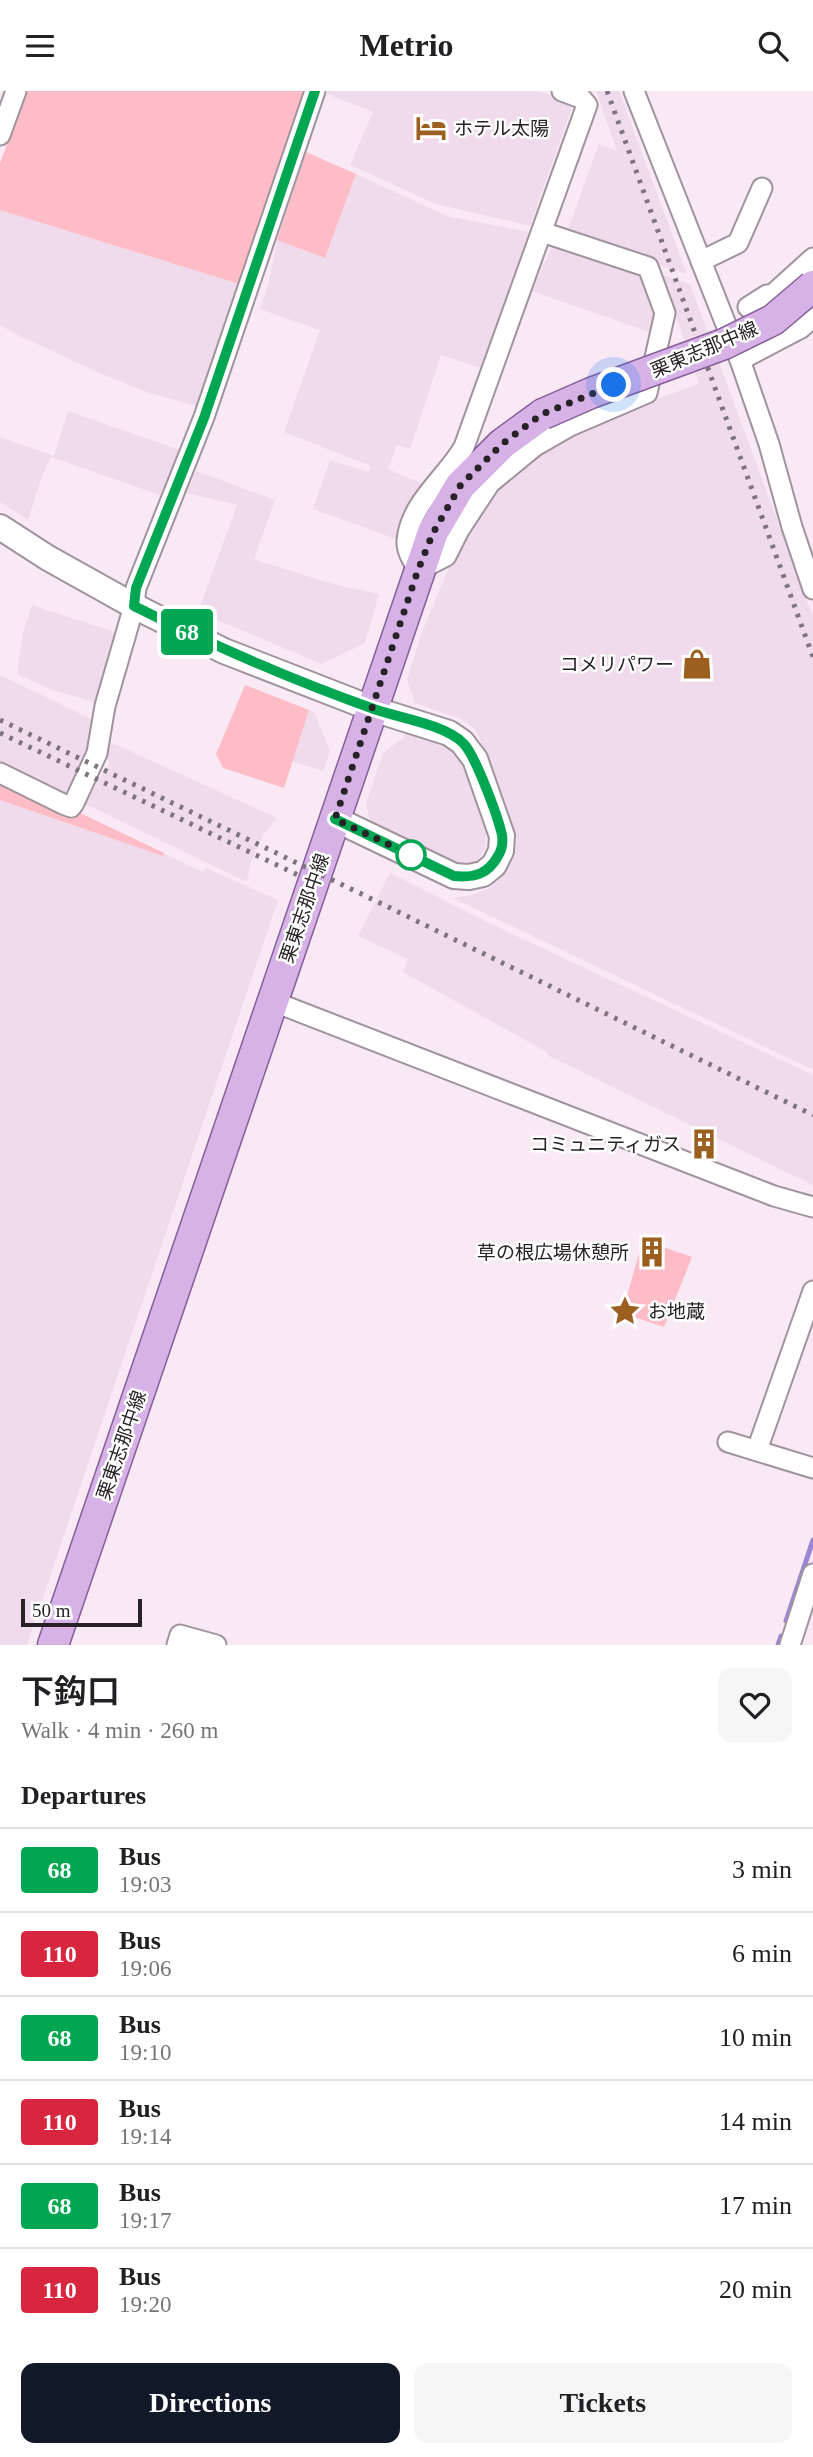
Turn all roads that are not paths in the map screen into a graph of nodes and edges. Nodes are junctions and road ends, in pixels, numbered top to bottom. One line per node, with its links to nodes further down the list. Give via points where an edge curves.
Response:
1 (16, 91): 5 (street)
2 (315, 91): 18 (street, via 204,418 136,588)
3 (562, 91): 7 (street, via 587,105)
4 (634, 91): 9 (street)
5 (0, 135)
6 (763, 199): 9 (street, via 738,243)
7 (542, 232): 16 (street, via 464,447 417,510 407,541); 16 (street, via 648,267 665,313 647,393 535,446 490,483 446,556)
8 (813, 258): 11 (street)
9 (701, 261): 14 (street)
10 (813, 286): 16 (main road, 栗東志那中線, bridge, via 773,320 724,344 542,414 502,444 460,486)
11 (771, 296): 12 (street); 13 (street)
12 (748, 307)
13 (809, 326): 14 (street)
14 (740, 360): 17 (street)
15 (0, 527): 18 (street)
16 (418, 570): 19 (main road, 栗東志那中線)
17 (813, 589)
18 (134, 606): 19 (street, via 225,651); 20 (street, via 102,718 97,753 71,807)
19 (373, 709): 21 (main road, 栗東志那中線); 21 (street, via 449,733 463,742 475,758 502,836 501,851 483,874 454,876)
20 (0, 773)
21 (335, 819): 22 (main road, 栗東志那中線)
22 (272, 1001): 23 (street, via 774,1196); 29 (main road, 栗東志那中線)
23 (813, 1207)
24 (813, 1291): 26 (street)
25 (727, 1442): 26 (street)
26 (757, 1450): 27 (street)
27 (813, 1468)
28 (813, 1574): 32 (street)
29 (53, 1645)
30 (177, 1645): 31 (street, via 180,1635)
31 (216, 1645)
32 (790, 1645)

